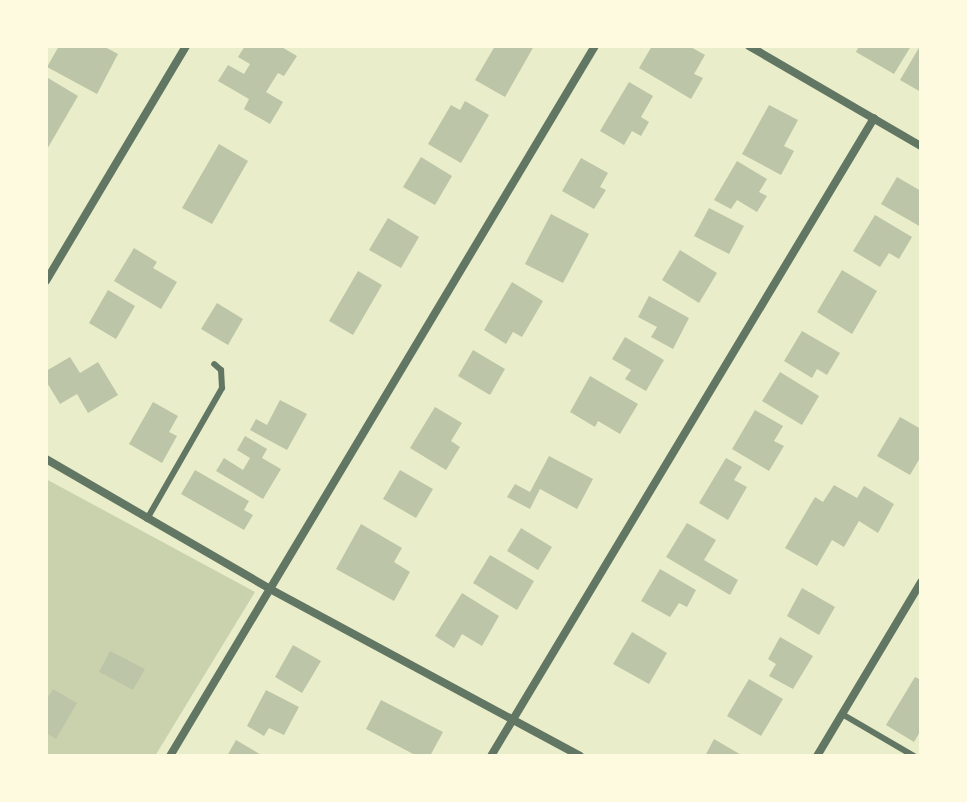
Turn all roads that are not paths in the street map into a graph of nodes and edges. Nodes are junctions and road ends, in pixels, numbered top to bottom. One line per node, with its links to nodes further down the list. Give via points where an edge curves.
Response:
1 (186, 46): 6 (street)
2 (595, 46): 11 (street)
3 (749, 46): 4 (street)
4 (874, 118): 5 (street); 13 (street)
5 (921, 146)
6 (46, 281)
7 (214, 364): 9 (lane, via 221,370 222,388)
8 (46, 459): 9 (street)
9 (147, 519): 11 (street)
10 (921, 582): 12 (street)
11 (270, 589): 13 (street); 14 (street)
12 (842, 714): 17 (street); 18 (lane)
13 (514, 720): 15 (street); 16 (street)
14 (170, 756)
15 (491, 756)
16 (580, 756)
17 (817, 756)
18 (914, 756)

